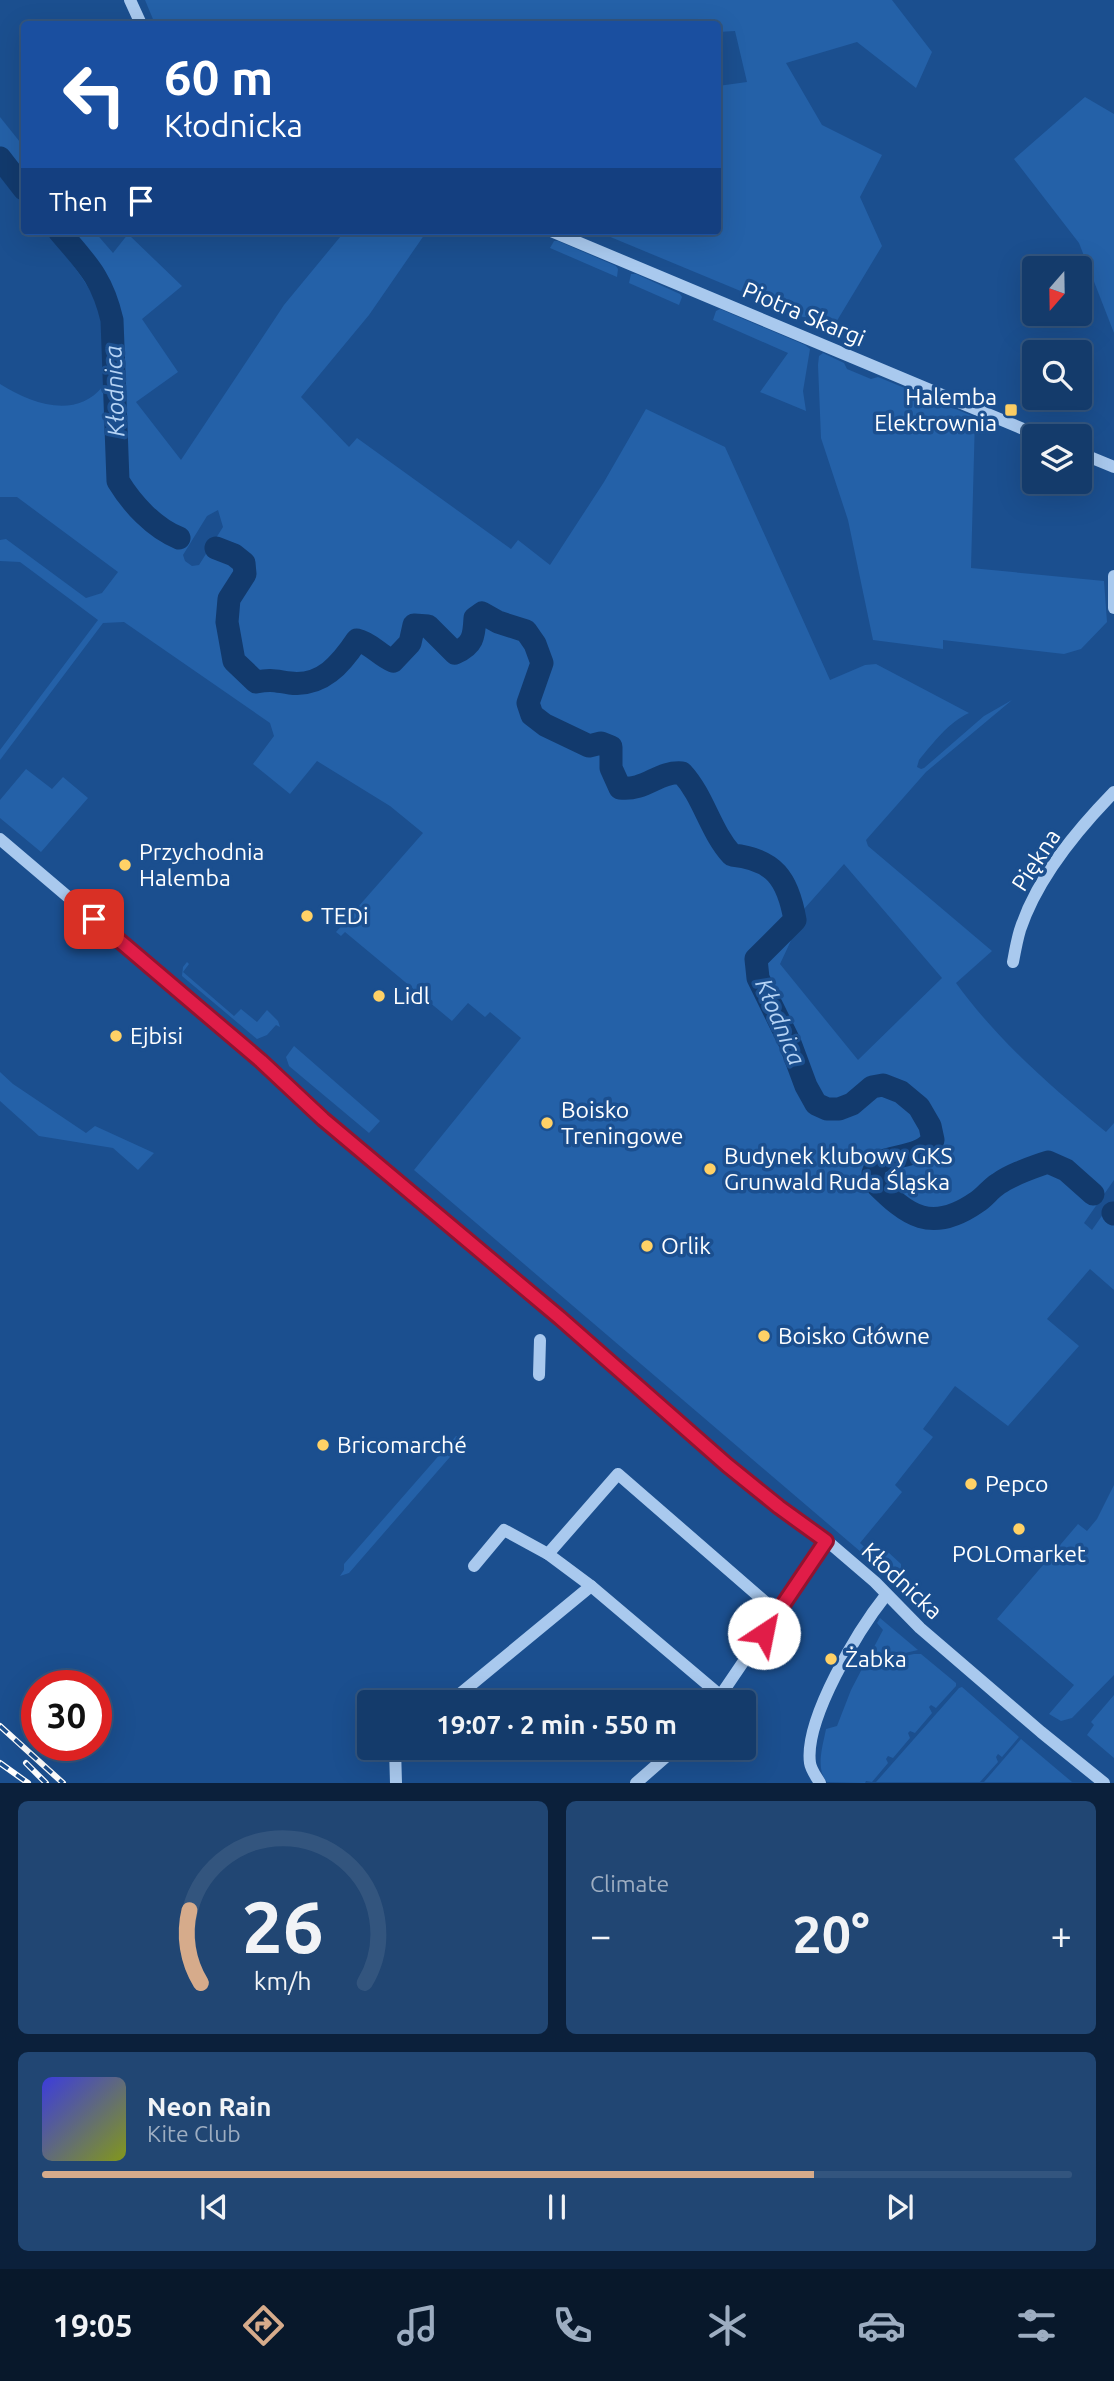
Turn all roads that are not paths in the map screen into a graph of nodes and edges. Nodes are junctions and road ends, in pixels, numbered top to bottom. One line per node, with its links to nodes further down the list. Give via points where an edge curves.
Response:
1 (130, 0): 2 (street)
2 (140, 21)
3 (561, 235): 4 (street, Piotra Skargi)
4 (1022, 428)
5 (1092, 458): 6 (street)
6 (1114, 467)
7 (1114, 576): 8 (street)
8 (1114, 608)
9 (1114, 792): 11 (street, Piękna, via 1052,867 1020,930)
10 (0, 838): 14 (street, Kłodnicka, via 727,1465)
11 (1013, 962)
12 (540, 1340): 13 (street)
13 (539, 1375)
14 (826, 1541): 18 (street, Kłodnicka); 19 (street)
15 (548, 1554): 16 (street, via 504,1530); 17 (street); 19 (street, via 618,1474)
16 (474, 1566)
17 (592, 1586): 20 (street); 21 (street)
18 (886, 1595): 27 (street, via 864,1623 830,1685 809,1755); 28 (street, Kłodnicka)
19 (778, 1612): 22 (street)
20 (465, 1690)
21 (708, 1690)
22 (724, 1690)
23 (395, 1760): 25 (street)
24 (662, 1760): 26 (street)
25 (396, 1783)
26 (636, 1783)
27 (820, 1783)
28 (1104, 1783)

